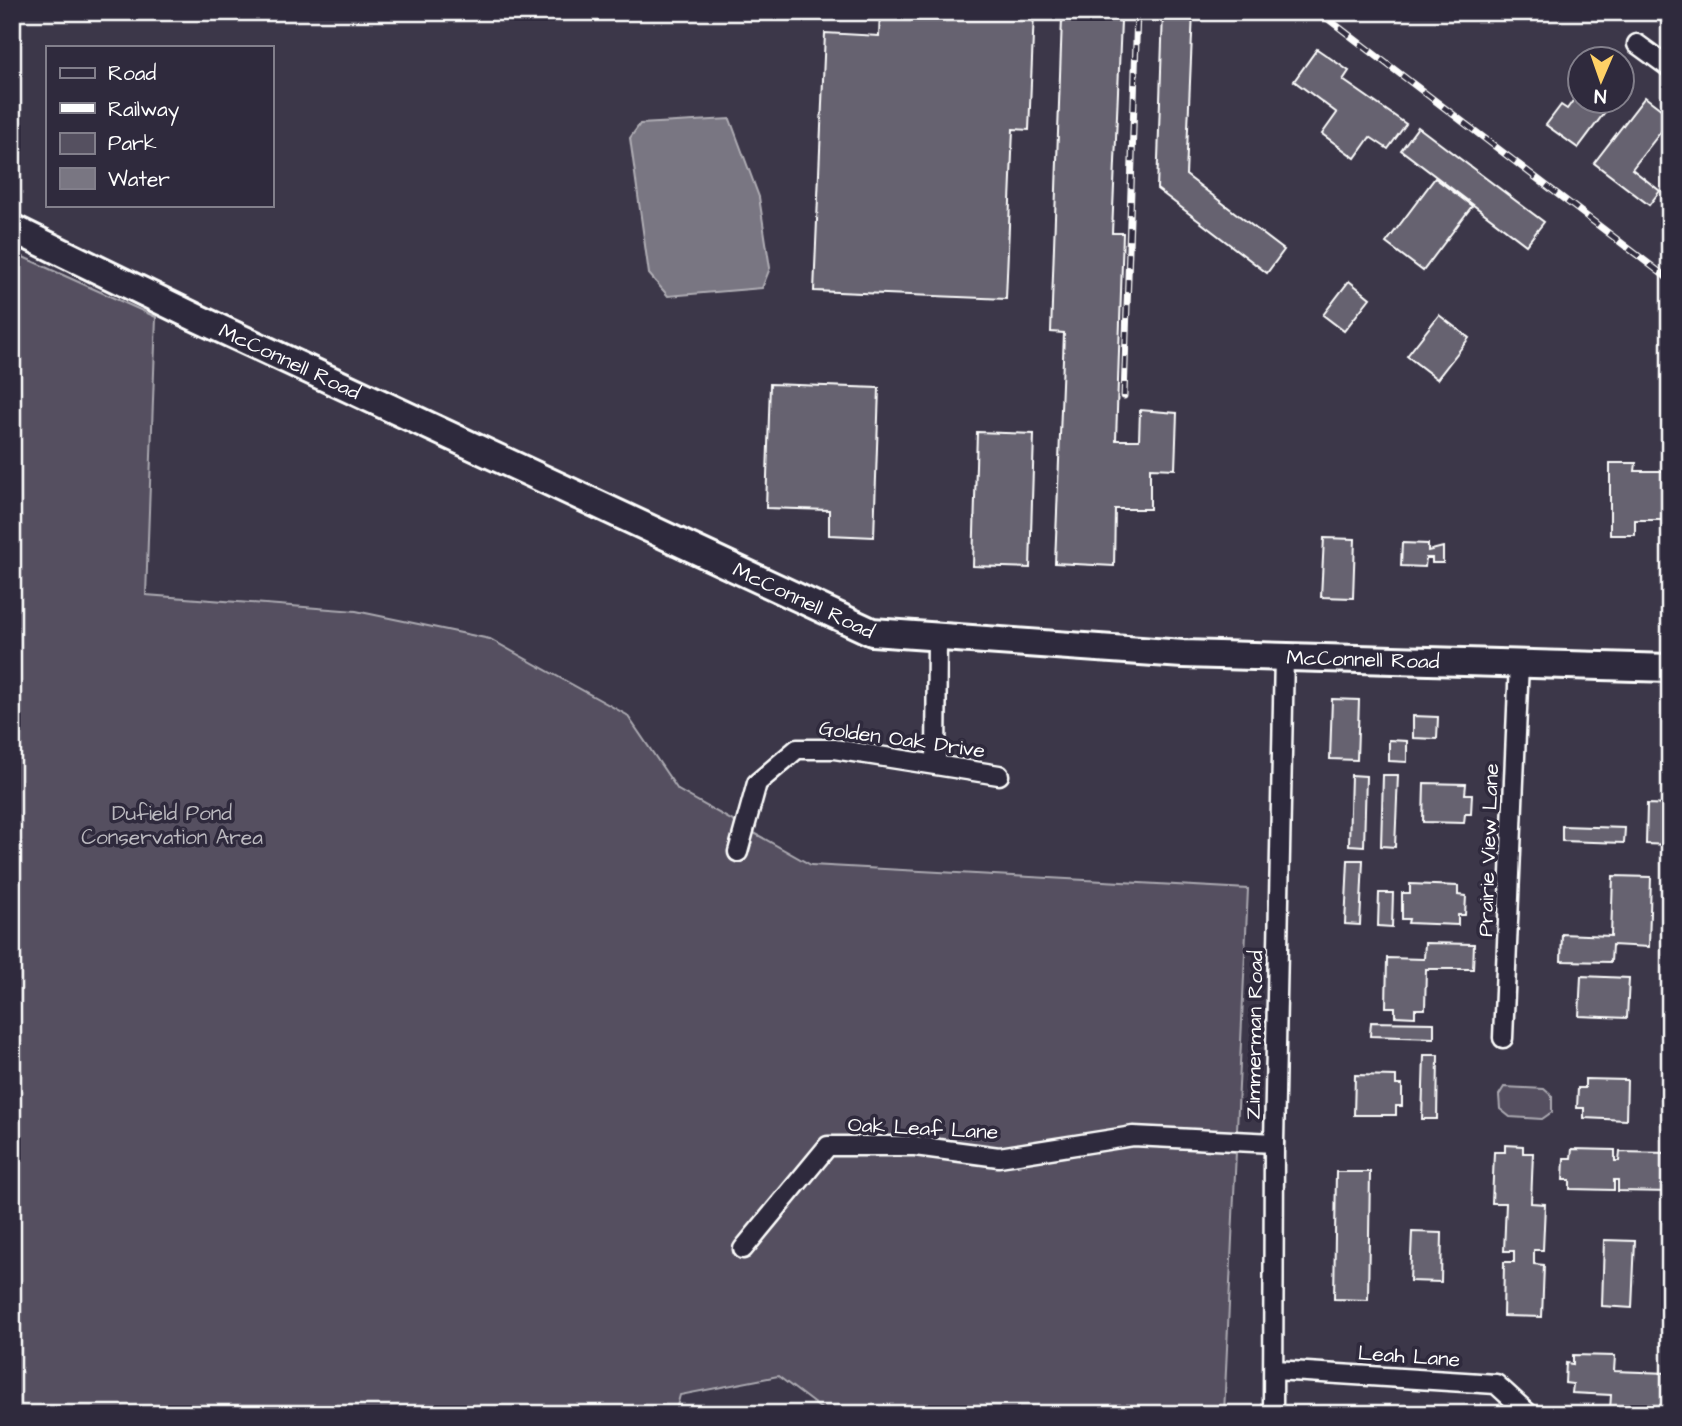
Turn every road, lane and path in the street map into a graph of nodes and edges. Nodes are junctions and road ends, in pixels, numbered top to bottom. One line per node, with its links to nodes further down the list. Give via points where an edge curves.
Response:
1 (1637, 44): 2 (street)
2 (1670, 68)
3 (12, 228): 4 (street, McConnell Road, via 872,632)
4 (937, 638): 5 (street, McConnell Road); 8 (street)
5 (1284, 656): 6 (street, McConnell Road); 12 (street, Zimmerman Road)
6 (1519, 663): 7 (street, McConnell Road); 11 (street, Prairie View Lane)
7 (1670, 668)
8 (936, 764): 9 (street, Golden Oak Drive); 10 (street, Golden Oak Drive, via 834,749 797,749 757,783)
9 (999, 775)
10 (738, 852)
11 (1503, 1038)
12 (1274, 1143): 13 (street, Oak Leaf Lane, via 1132,1136 999,1157 915,1146 828,1146); 14 (street, Zimmerman Road)
13 (743, 1249)
14 (1275, 1370): 15 (street, Zimmerman Road); 16 (street, Leah Lane, via 1496,1384)
15 (1273, 1414)
16 (1529, 1414)

